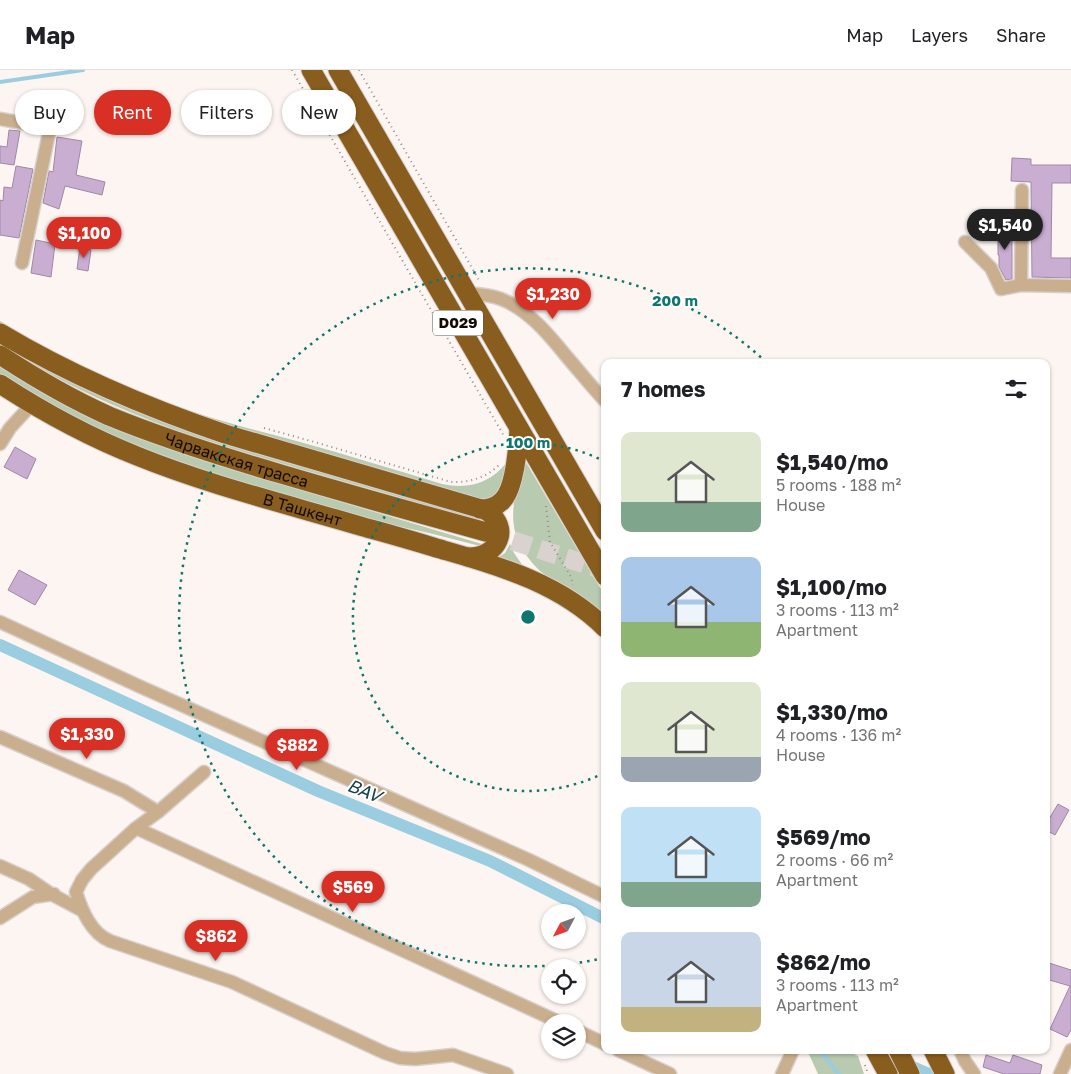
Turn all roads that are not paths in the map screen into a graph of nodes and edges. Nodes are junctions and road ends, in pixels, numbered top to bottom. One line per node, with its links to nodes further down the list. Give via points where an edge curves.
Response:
1 (311, 70): 16 (highway, D029)
2 (338, 70): 9 (highway, D029)
3 (0, 119): 6 (street, via 50,128)
4 (1022, 190): 7 (street)
5 (965, 242): 7 (street, via 991,268 1001,289)
6 (22, 264)
7 (1021, 285): 8 (street)
8 (1071, 286)
9 (467, 293): 13 (street, via 502,299 526,314 547,333); 19 (highway, D029)
10 (0, 333): 18 (highway, via 78,376 185,421)
11 (0, 355): 20 (highway, Чарвакская трасса, via 81,402 155,434 266,470)
12 (0, 384): 14 (highway, В Ташкент)
13 (601, 397)
14 (32, 404): 15 (street); 21 (highway, В Ташкент, via 136,456 173,469)
15 (5, 426): 17 (street)
16 (512, 433): 18 (highway, via 517,459 506,496 494,507); 22 (highway, D029)
17 (0, 444)
18 (480, 509): 21 (highway, via 490,513 496,521 499,540 487,554)
19 (601, 524)
20 (486, 532)
21 (468, 557): 24 (highway, В Ташкент, via 547,587)
22 (601, 570)
23 (0, 622): 32 (street)
24 (601, 625)
25 (0, 737): 27 (street, via 124,790)
26 (204, 772): 27 (street)
27 (158, 812): 28 (street)
28 (136, 828): 30 (street, via 91,869); 35 (street)
29 (0, 866): 31 (street, via 29,879)
30 (76, 892): 31 (street); 33 (street)
31 (51, 894): 33 (street); 34 (street, via 33,897)
32 (601, 894)
33 (83, 911): 46 (street, via 93,928 104,938 232,982 385,1053 400,1058 453,1055)
34 (0, 918)
35 (541, 1014)
36 (586, 1035): 37 (street)
37 (601, 1042)
38 (1071, 1050): 52 (street)
39 (627, 1054): 47 (street)
40 (791, 1054): 48 (street)
41 (869, 1054): 45 (highway)
42 (900, 1054): 49 (highway)
43 (935, 1054): 50 (highway)
44 (962, 1054): 51 (street)
45 (880, 1072)
46 (506, 1074)
47 (670, 1074)
48 (782, 1074)
49 (910, 1074)
50 (945, 1074)
51 (974, 1074)
52 (1060, 1074)

